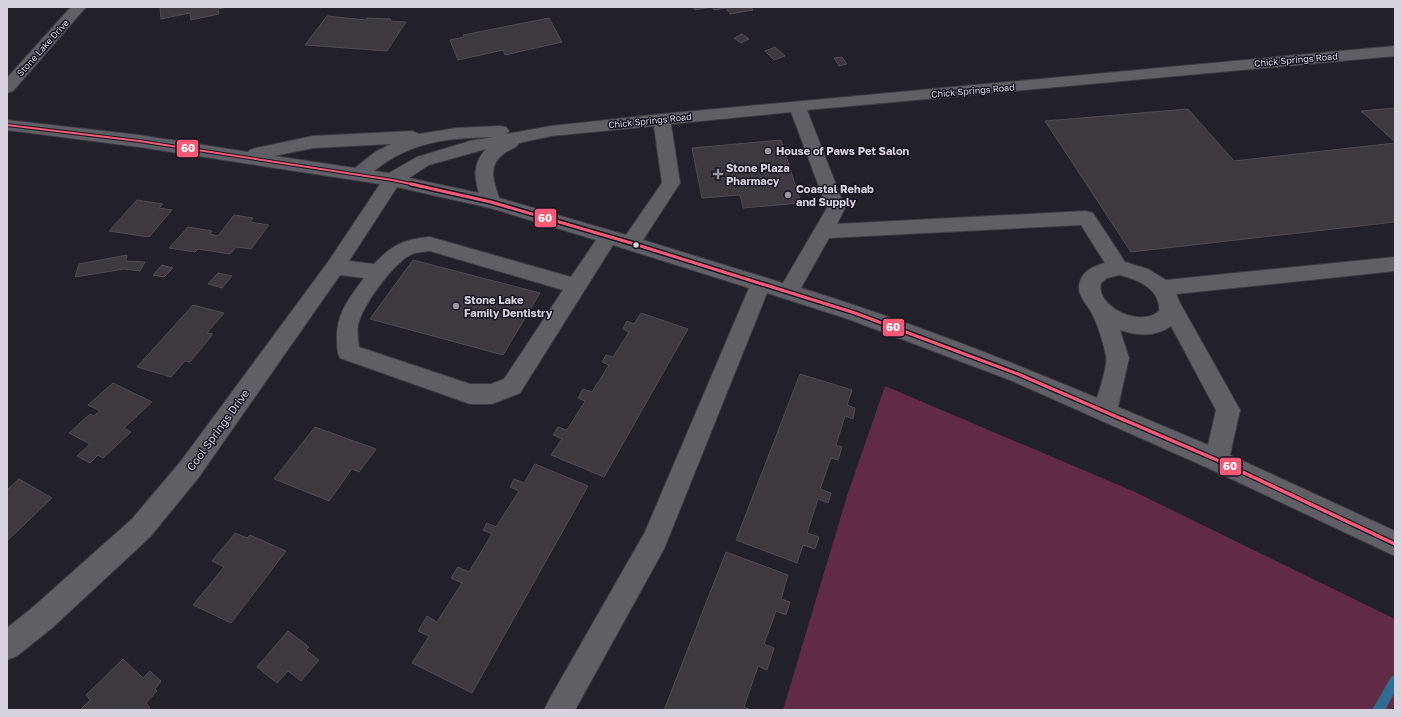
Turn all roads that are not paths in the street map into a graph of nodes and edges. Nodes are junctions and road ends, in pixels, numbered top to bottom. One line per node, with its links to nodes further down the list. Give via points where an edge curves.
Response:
1 (79, 7): 3 (street, Stone Lake Drive)
2 (1395, 51): 4 (street, Chick Springs Road)
3 (7, 88)
4 (797, 106): 5 (street, Chick Springs Road); 13 (street, via 836,208)
5 (662, 119): 7 (street, Chick Springs Road); 15 (street, via 670,183)
6 (7, 125): 9 (street, via 139,141)
7 (551, 131): 8 (street, Chick Springs Road, via 465,132); 11 (street, Chick Springs Road, via 442,154 423,161); 12 (street, via 503,145 487,158 482,170)
8 (431, 137): 9 (street, via 313,142); 10 (street, Chick Springs Road, via 398,147)
9 (241, 157): 10 (street)
10 (358, 175): 11 (street)
11 (392, 180): 12 (street); 17 (street, Cool Springs Drive)
12 (491, 202): 14 (street)
13 (824, 231): 18 (street, via 1086,218); 22 (street)
14 (608, 236): 15 (street); 21 (street)
15 (631, 243): 20 (street)
16 (1395, 264): 23 (street)
17 (334, 267): 19 (street); 28 (street, Cool Springs Drive, via 190,469 141,528 42,618)
18 (1119, 268): 23 (street, via 1142,274); 24 (street, via 1099,272 1089,284 1089,292)
19 (378, 272): 21 (street, via 399,251 412,245 430,244); 21 (street, via 352,312 347,326 348,352 470,394 492,394 512,386)
20 (761, 284): 22 (street); 29 (street, via 655,540)
21 (576, 286)
22 (788, 292): 25 (street, via 855,313 1010,371)
23 (1166, 296): 24 (street, via 1168,314 1163,321 1152,326 1125,324); 26 (street, via 1228,410)
24 (1100, 310): 25 (street, via 1118,358)
25 (1105, 412): 26 (street)
26 (1217, 460): 27 (street)
27 (1395, 544)
28 (7, 646)
29 (559, 710)

